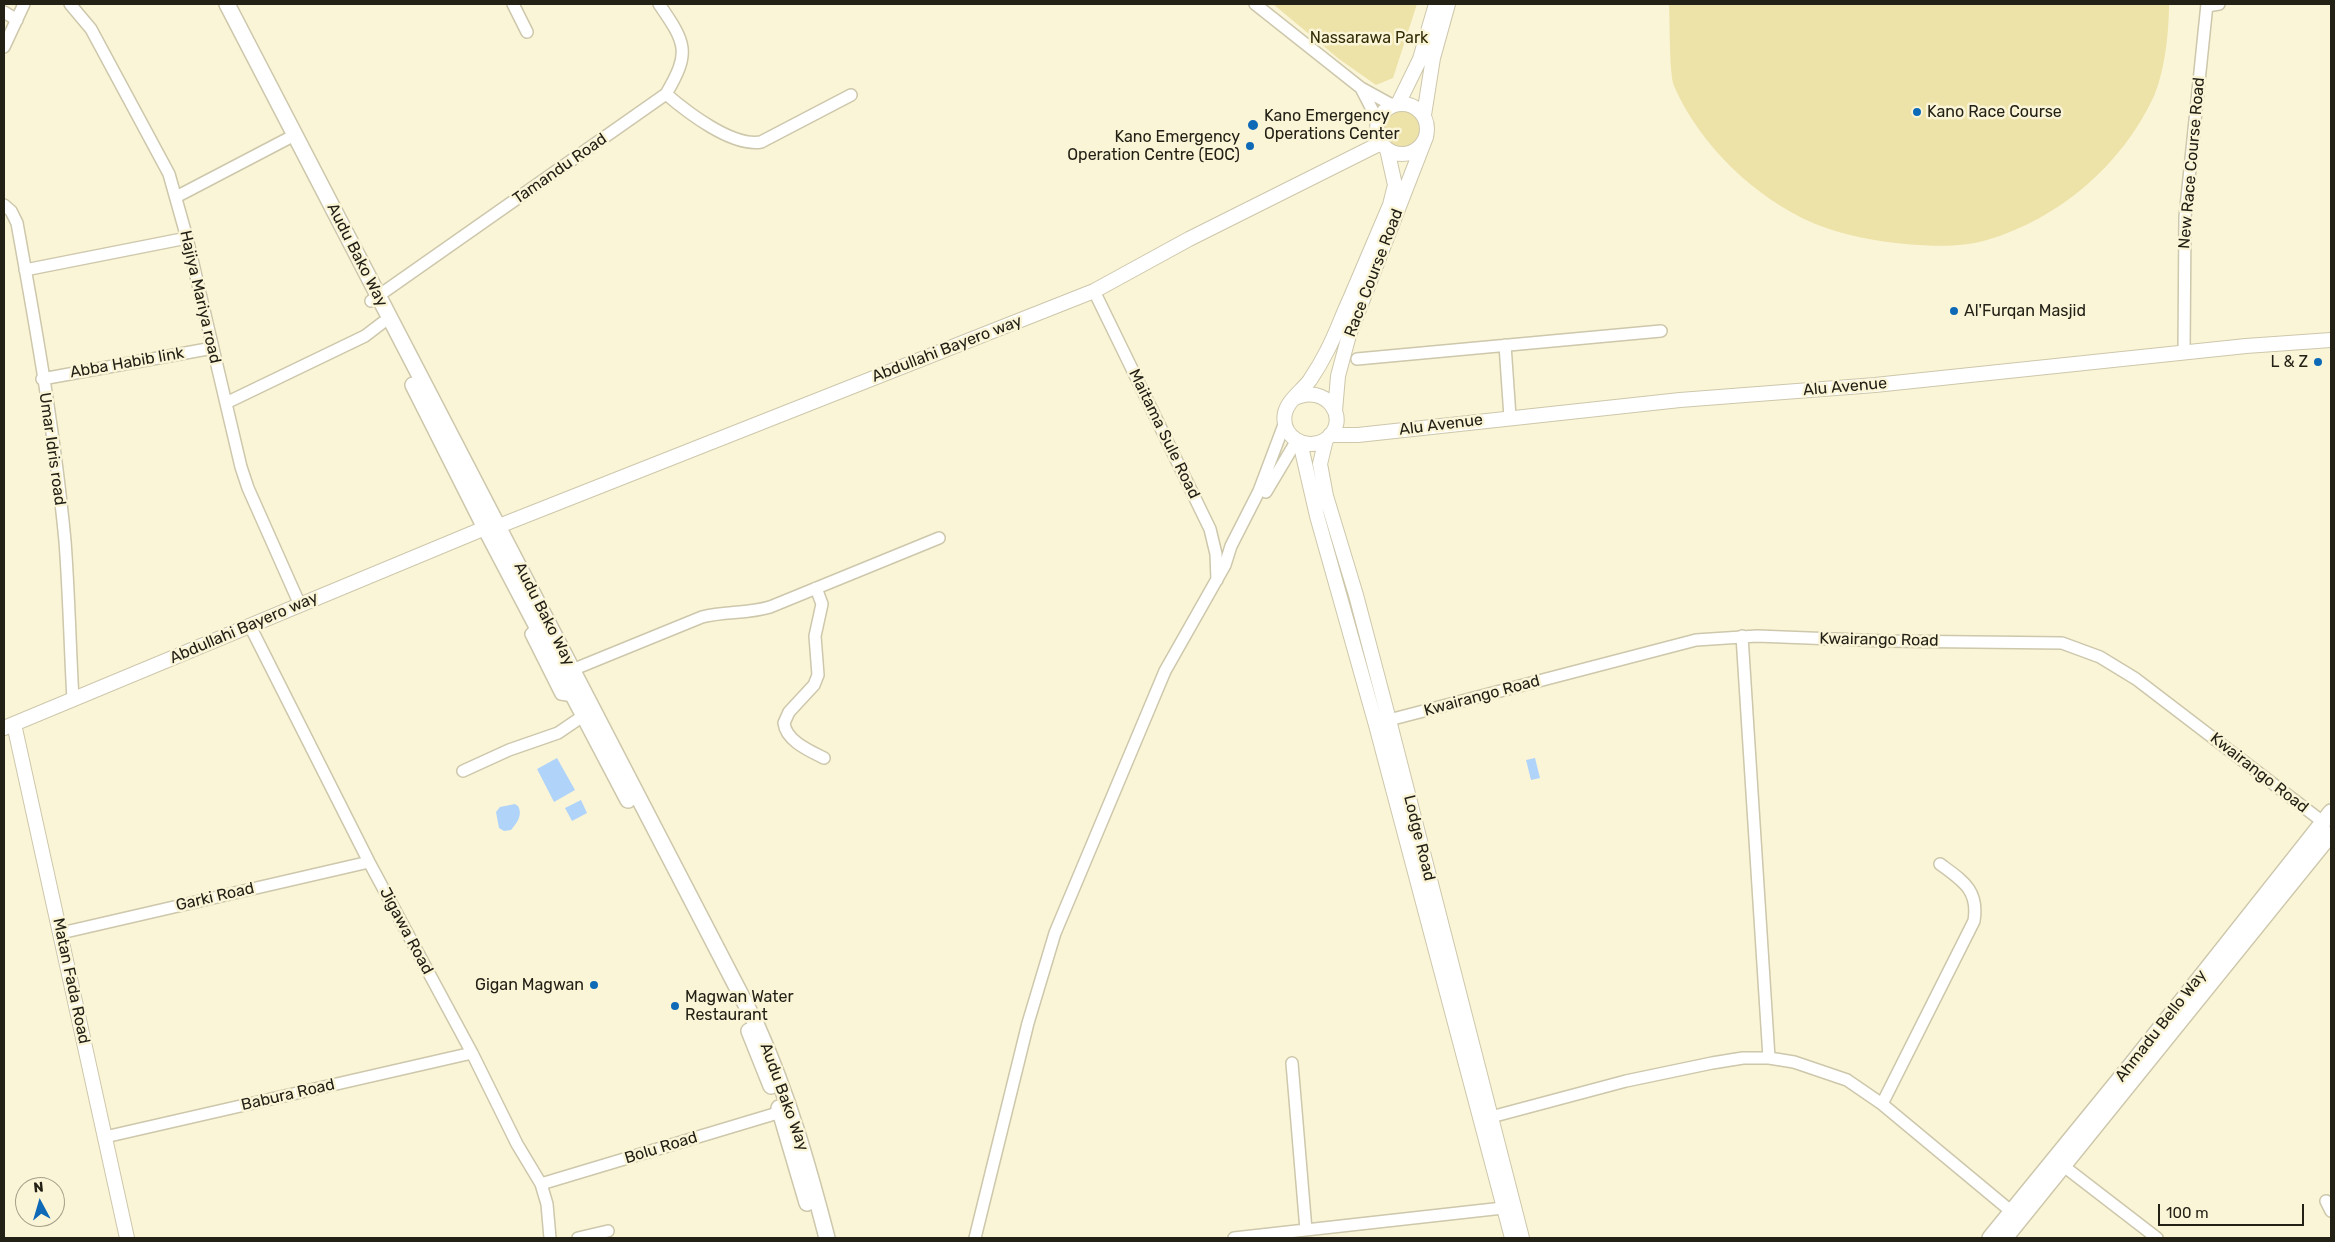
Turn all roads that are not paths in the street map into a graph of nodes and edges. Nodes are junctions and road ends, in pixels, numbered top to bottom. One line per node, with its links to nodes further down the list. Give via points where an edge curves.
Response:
1 (24, 4): 13 (street)
2 (70, 4): 25 (street, Hajiya Mariya road, via 91,29 168,174)
3 (217, 4): 23 (main road, Audu Bako Way)
4 (227, 4): 30 (main road, Audu Bako Way)
5 (513, 4): 14 (street)
6 (659, 4): 17 (street, Tamandu Road, via 677,30 684,53)
7 (1255, 4): 16 (street)
8 (1436, 4): 19 (street, via 1420,59)
9 (1448, 4): 20 (street, via 1433,58)
10 (2219, 4): 11 (street)
11 (2207, 5): 36 (street, New Race Course Road, via 2185,217)
12 (4, 12): 13 (street)
13 (17, 20): 15 (street)
14 (527, 32)
15 (4, 47)
16 (1360, 88): 19 (street); 21 (street)
17 (666, 94): 18 (street, via 692,117 752,144); 30 (street, Tamandu Road)
18 (851, 95)
19 (1395, 104): 20 (street, via 1410,105); 21 (street)
20 (1424, 115): 22 (street, via 1428,130)
21 (1378, 121): 24 (street, via 1377,130)
22 (1426, 138): 24 (street, via 1421,146 1405,154 1395,153); 41 (street, Race Course Road, via 1349,335 1338,376)
23 (287, 139): 25 (street); 30 (main road, Audu Bako Way)
24 (1384, 146): 29 (street, Abdullahi Bayero way, via 1189,239); 39 (street, Race Course Road, via 1395,185 1390,205 1329,347 1310,380)
25 (176, 197): 27 (street, Hajiya Mariya road)
26 (4, 204): 28 (street, Umar Idris road, via 17,223)
27 (187, 238): 28 (street); 35 (street, Hajiya Mariya road)
28 (25, 270): 38 (street, Umar Idris road)
29 (1094, 291): 47 (street, Abdullahi Bayero way); 50 (street, Maitama Sule Road, via 1210,530 1216,554)
30 (375, 299): 31 (main road, Audu Bako Way); 47 (main road, Audu Bako Way)
31 (382, 323): 40 (street, via 364,336); 47 (main road, Audu Bako Way)
32 (1661, 332): 34 (street)
33 (2331, 340): 36 (street, Alu Avenue)
34 (1506, 344): 37 (street); 42 (street)
35 (212, 348): 38 (street, Abba Habib link); 40 (street, Hajiya Mariya road)
36 (2184, 352): 42 (street, Alu Avenue, via 1875,385)
37 (1357, 359)
38 (42, 379): 56 (street, Umar Idris road, via 65,542)
39 (1293, 399): 41 (street, via 1302,394 1322,396 1330,402); 43 (street, via 1285,414)
40 (226, 403): 52 (street, Hajiya Mariya road, via 248,488)
41 (1335, 417): 44 (street); 45 (street)
42 (1510, 417): 44 (street, Alu Avenue)
43 (1285, 422): 46 (street); 49 (street, via 1259,491)
44 (1358, 435): 45 (street, Alu Avenue)
45 (1328, 437): 46 (street, via 1313,444); 58 (street, Lodge Road, via 1320,464 1326,496)
46 (1298, 441): 49 (street, via 1277,470 1237,549); 75 (street, Lodge Road)
47 (492, 527): 52 (street, Abdullahi Bayero way); 55 (main road, Audu Bako Way); 57 (main road, Audu Bako Way, via 537,627)
48 (939, 538): 51 (street)
49 (1225, 565): 50 (street)
50 (1217, 581): 84 (street, via 1165,671 1055,933 1028,1024)
51 (816, 588): 55 (street, via 754,612 702,617); 60 (street, via 822,604 816,636 818,675 814,685 789,712 784,723 788,734 802,747)
52 (300, 605): 53 (street, Abdullahi Bayero way)
53 (250, 626): 56 (street, Abdullahi Bayero way); 63 (street, Jigawa Road)
54 (1742, 636): 58 (street, Kwairango Road, via 1696,640); 62 (street, Kwairango Road, via 2038,642 2080,648 2136,679); 67 (street)
55 (572, 670): 83 (main road, Audu Bako Way, via 757,1026 804,1148)
56 (73, 700): 59 (street, Abdullahi Bayero way)
57 (584, 716): 61 (street, via 558,733); 70 (main road, Audu Bako Way, via 721,975 748,1030)
58 (1389, 720): 71 (street, Lodge Road)
59 (9, 726): 65 (street, Matan Fada Road)
60 (824, 758)
61 (463, 771)
62 (2328, 822): 73 (main road, Ahmadu Bello Way)
63 (369, 862): 65 (street, Garki Road); 66 (street, Jigawa Road)
64 (1940, 864): 69 (street, via 1972,892 1976,908 1974,921)
65 (61, 933): 72 (street, Matan Fada Road)
66 (472, 1053): 72 (street, Babura Road); 74 (street, Jigawa Road, via 517,1144)
67 (1769, 1058): 69 (street, via 1823,1070 1847,1080); 71 (street, via 1712,1062)
68 (1292, 1064): 77 (street)
69 (1882, 1104): 76 (street)
70 (781, 1112): 74 (street, Bolu Road); 82 (main road, Audu Bako Way)
71 (1491, 1117): 87 (street, Lodge Road)
72 (105, 1137): 79 (street, Matan Fada Road)
73 (2059, 1163): 76 (main road, Ahmadu Bello Way); 90 (street)
74 (541, 1184): 80 (street, Jigawa Road, via 547,1204)
75 (1503, 1208): 77 (street); 86 (street, Lodge Road)
76 (2016, 1216): 88 (main road, Ahmadu Bello Way); 89 (main road, Ahmadu Bello Way)
77 (1306, 1230): 85 (street)
78 (608, 1231): 81 (street)
79 (127, 1238)
80 (550, 1238)
81 (578, 1238)
82 (816, 1238)
83 (827, 1238)
84 (975, 1238)
85 (1234, 1238)
86 (1512, 1238)
87 (1522, 1238)
88 (1990, 1238)
89 (2005, 1238)
90 (2157, 1238)

